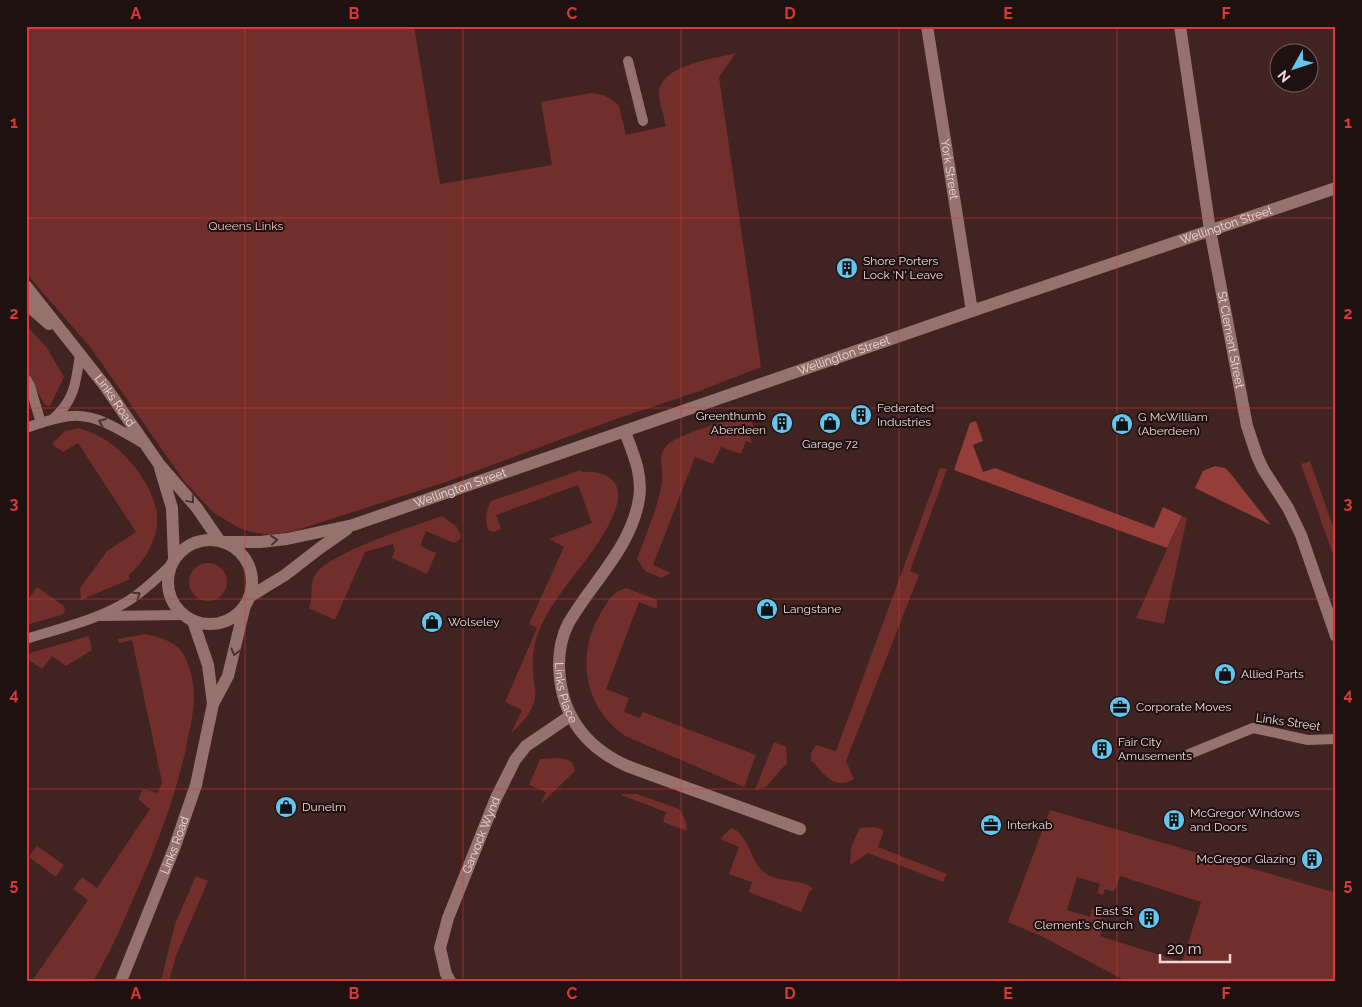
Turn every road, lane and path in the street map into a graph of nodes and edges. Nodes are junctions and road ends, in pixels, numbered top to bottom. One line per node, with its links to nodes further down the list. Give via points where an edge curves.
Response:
1 (927, 26): 9 (street, York Street)
2 (1180, 26): 6 (street, St Clement Street)
3 (628, 61): 4 (lane)
4 (643, 121)
5 (1336, 188): 6 (street, Wellington Street)
6 (1210, 230): 9 (street, Wellington Street); 25 (street, St Clement Street, via 1250,438 1263,470 1298,528)
7 (26, 286): 10 (street, Links Road)
8 (26, 304): 10 (street, Links Road)
9 (972, 311): 16 (street, Wellington Street)
10 (67, 339): 11 (street, Links Road)
11 (80, 354): 13 (lane, via 73,394); 17 (street, Links Road)
12 (26, 379): 14 (lane)
13 (53, 419): 14 (lane); 17 (lane, one-way to 13, via 94,419 72,416)
14 (41, 423): 15 (lane)
15 (26, 428)
16 (625, 432): 19 (street, Wellington Street); 28 (street, Links Place, via 638,468 639,500 621,547 564,633 559,672)
17 (145, 444): 18 (street, Links Road)
18 (159, 464): 20 (street, Links Road, one-way to 20); 21 (street, Links Road, via 172,508)
19 (353, 525): 20 (street, Wellington Street, one-way to 19, via 260,542); 22 (street, Wellington Street)
20 (222, 541): 21 (street, via 198,541 189,545); 22 (street, via 237,549 251,571)
21 (172, 562): 23 (lane, one-way to 21, via 144,590); 24 (street, via 167,576 170,598)
22 (248, 601): 24 (street, via 238,614 216,624 204,624); 27 (street, Links Road, one-way to 27, via 228,676)
23 (98, 616): 24 (lane); 26 (lane)
24 (188, 618): 27 (street, Links Road, via 208,665)
25 (1336, 636)
26 (26, 640)
27 (213, 704): 32 (street, Links Road, via 196,785)
28 (570, 716): 31 (street, Links Place, via 591,743 627,766); 33 (street, Garvock Wynd, via 526,746 515,760 496,798 448,918 440,948)
29 (1336, 738): 30 (lane, Links Street, via 1308,740 1253,728)
30 (1182, 757)
31 (800, 829)
32 (121, 981)
33 (450, 981)

